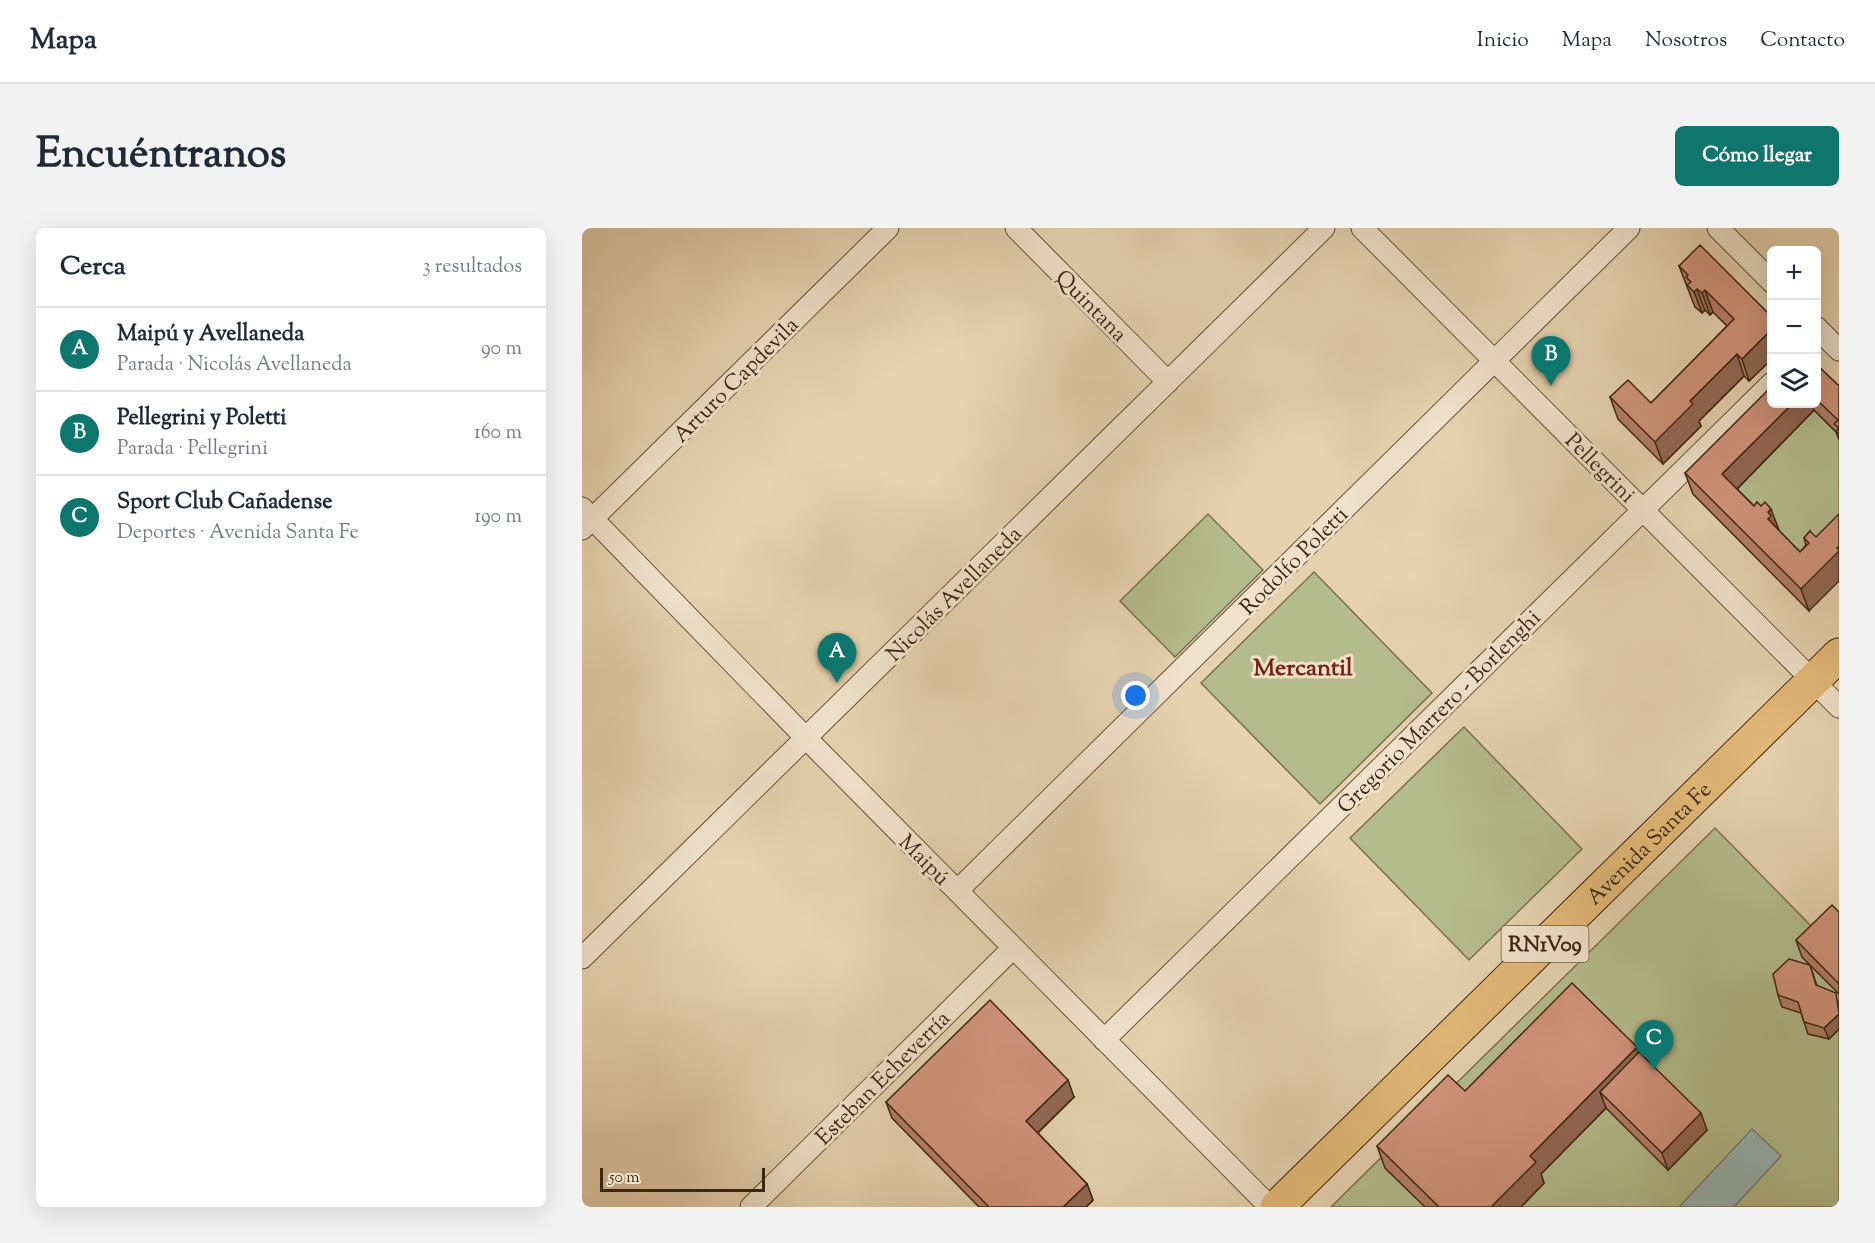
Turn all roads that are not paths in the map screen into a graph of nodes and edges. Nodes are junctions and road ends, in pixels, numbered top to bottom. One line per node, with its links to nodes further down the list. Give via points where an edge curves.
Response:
1 (888, 228): 14 (street, Arturo Capdevila)
2 (1016, 228): 11 (street, Quintana)
3 (1324, 228): 11 (street, Nicolás Avellaneda)
4 (1362, 228): 10 (street, Pellegrini)
5 (1629, 228): 10 (street, Rodolfo Poletti)
6 (1718, 228): 7 (street)
7 (1767, 277)
8 (1821, 335): 9 (street)
9 (1839, 350)
10 (1495, 361): 13 (street, Pellegrini); 19 (street, Rodolfo Poletti)
11 (1168, 382): 18 (street, Nicolás Avellaneda)
12 (1767, 388): 13 (street, Gregorio Marrero - Borlenghi)
13 (1644, 509): 16 (street, Pellegrini); 22 (street, Gregorio Marrero - Borlenghi)
14 (586, 519): 18 (street, Maipú)
15 (1839, 655): 16 (main road, Avenida Santa Fe / RN1V09)
16 (1813, 681): 17 (street, Pellegrini); 25 (main road, Avenida Santa Fe / RN1V09)
17 (1839, 707)
18 (806, 738): 19 (street, Maipú); 21 (street, Nicolás Avellaneda)
19 (957, 891): 20 (street, Maipú)
20 (1013, 948): 22 (street, Maipú); 23 (street, Esteban Echeverría)
21 (582, 958)
22 (1104, 1040): 24 (street, Maipú)
23 (751, 1207)
24 (1270, 1207)
25 (1277, 1207)

